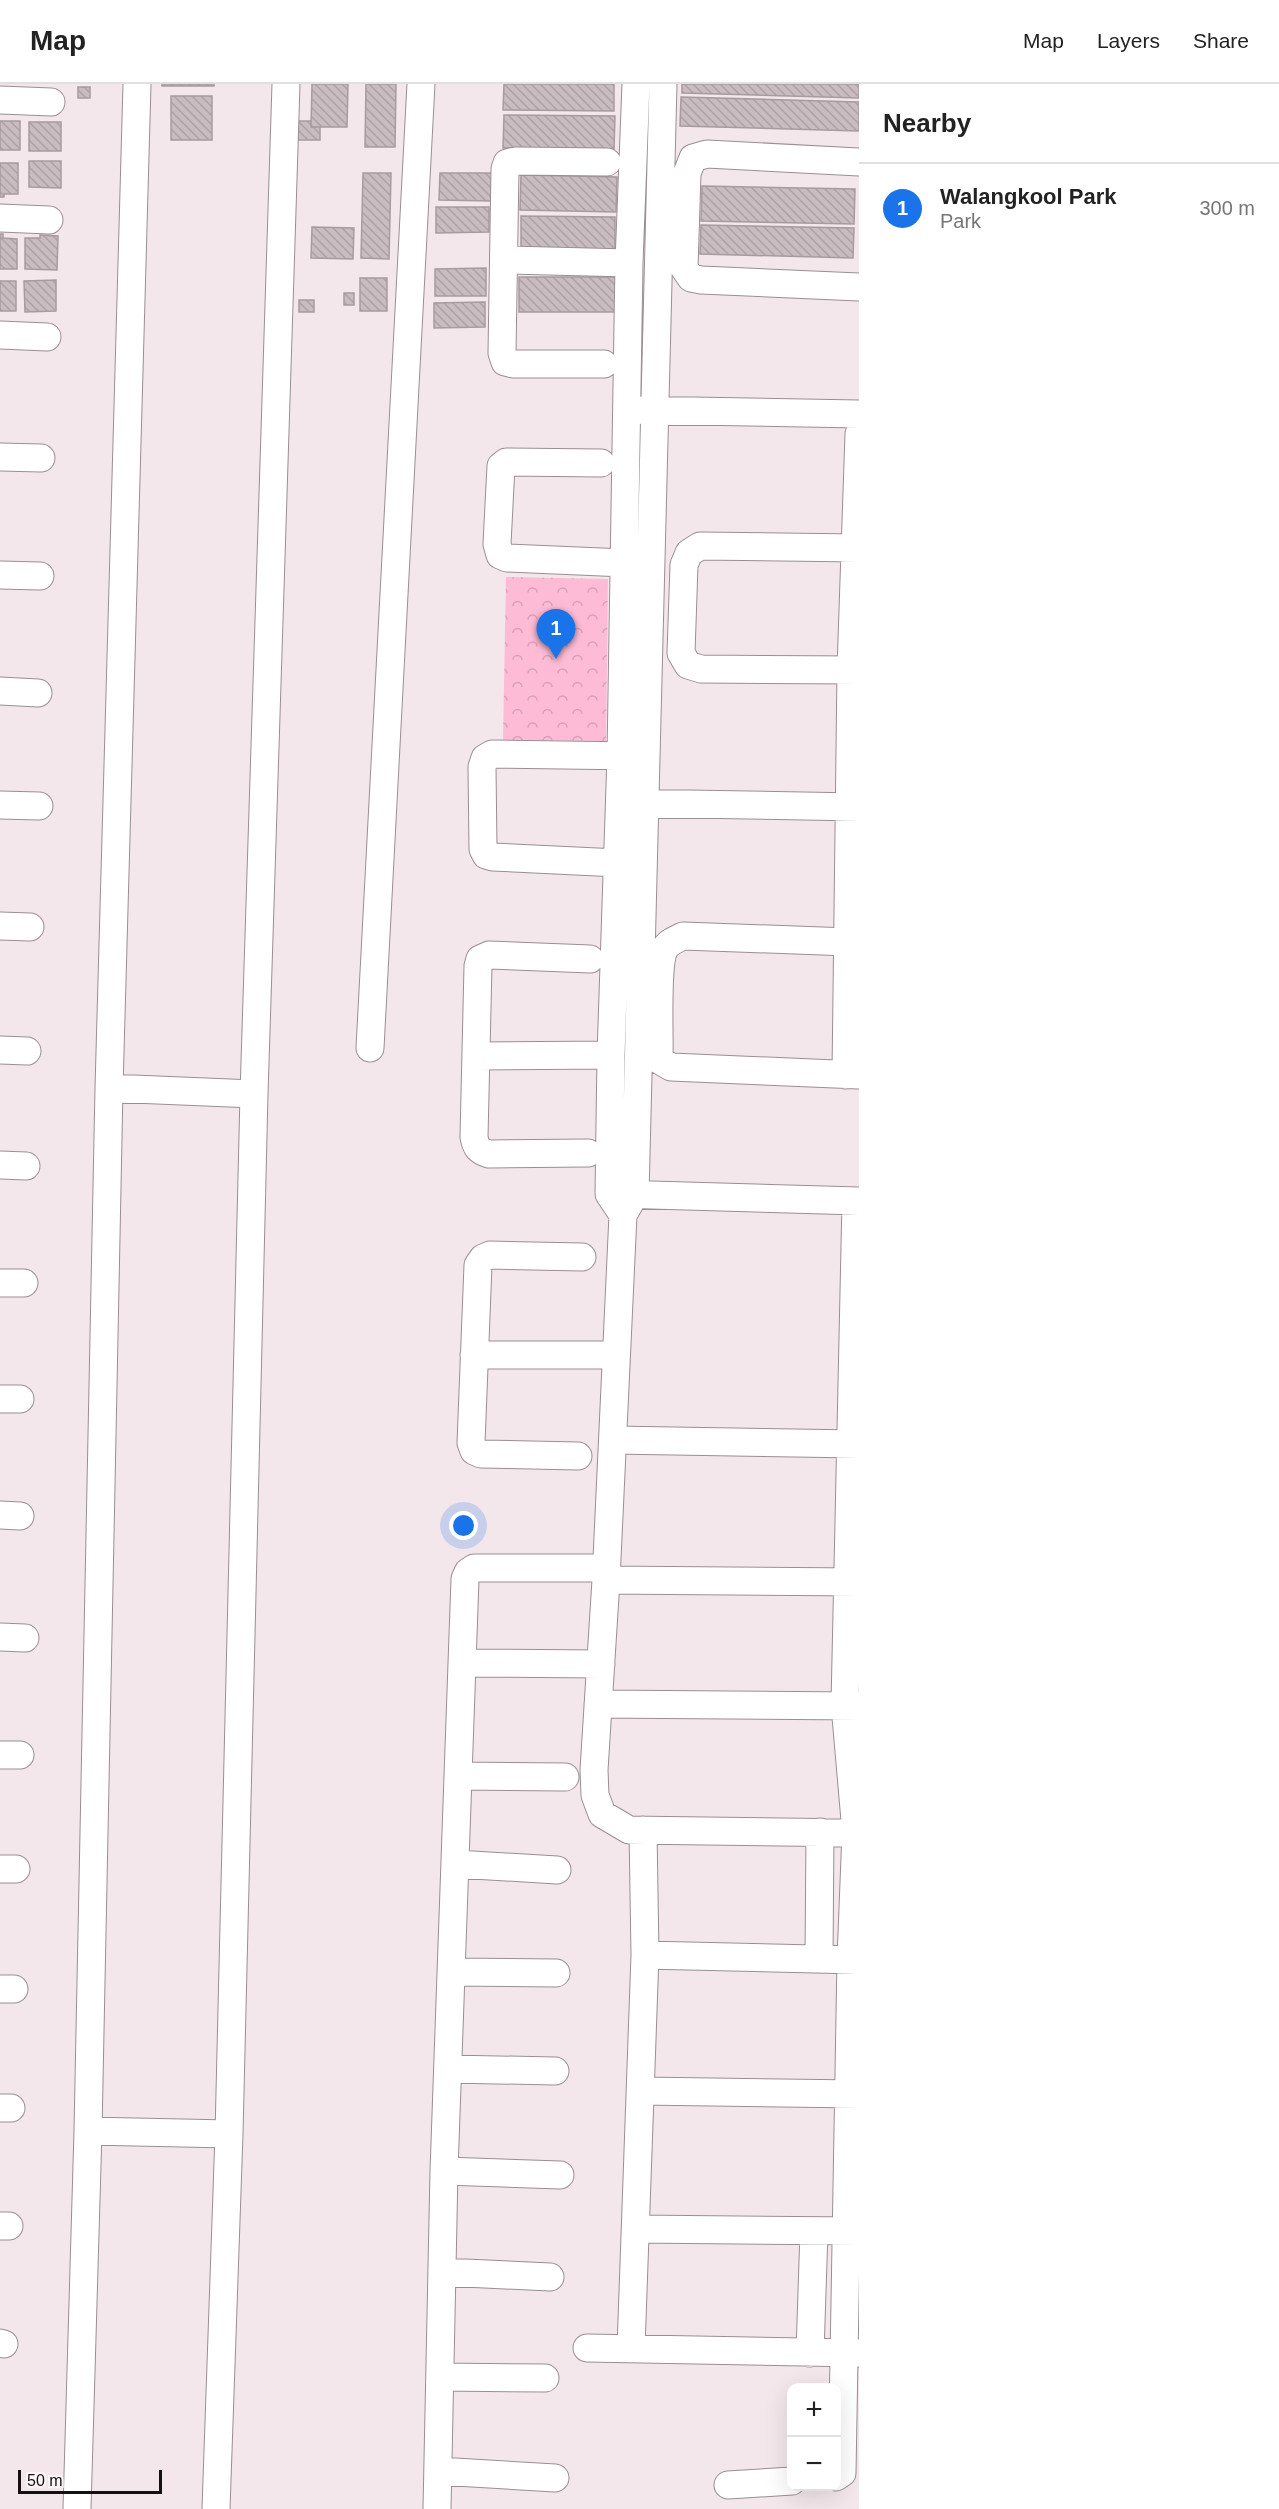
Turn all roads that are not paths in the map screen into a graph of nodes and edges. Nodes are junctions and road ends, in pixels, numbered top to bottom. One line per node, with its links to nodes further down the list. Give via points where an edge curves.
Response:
1 (137, 84): 47 (street)
2 (286, 84): 48 (street)
3 (421, 84): 41 (street)
4 (636, 84): 13 (street)
5 (663, 84): 18 (street)
6 (0, 100): 7 (street)
7 (51, 102)
8 (607, 162): 12 (street, via 507,163)
9 (859, 162): 14 (street, via 707,154 693,158 687,173 684,268 692,278 701,279)
10 (0, 218): 11 (street)
11 (49, 220)
12 (504, 260): 13 (street); 17 (street, via 505,362)
13 (629, 263): 18 (street)
14 (859, 287)
15 (0, 335): 16 (street)
16 (46, 337)
17 (604, 364)
18 (640, 410): 19 (street); 25 (street); 31 (street)
19 (859, 414)
20 (859, 434): 24 (street)
21 (0, 457): 22 (street)
22 (41, 458)
23 (601, 463): 25 (street, via 506,462 501,466 497,544 500,555 507,558)
24 (857, 548): 28 (street); 28 (street, via 700,546 689,553 684,565 681,653 688,665 700,669)
25 (625, 563): 31 (street)
26 (0, 575): 27 (street)
27 (40, 576)
28 (855, 670): 35 (street)
29 (0, 692): 30 (street)
30 (38, 693)
31 (632, 756): 32 (street); 36 (street, via 492,754 485,758 482,767 486,855)
32 (631, 803): 35 (street); 36 (street); 50 (street)
33 (0, 805): 34 (street)
34 (39, 806)
35 (855, 807): 39 (street)
36 (618, 863): 45 (street)
37 (0, 926): 38 (street)
38 (30, 927)
39 (849, 942): 46 (street); 46 (street, via 683,936 669,942 663,952 660,976 659,1060 671,1067)
40 (591, 959): 44 (street, via 489,955 480,959)
41 (370, 1048)
42 (0, 1050): 43 (street)
43 (27, 1051)
44 (476, 1056): 45 (street); 49 (street, via 474,1137 480,1152)
45 (611, 1056): 50 (street)
46 (852, 1075)
47 (109, 1088): 48 (street); 81 (street)
48 (254, 1094): 82 (street)
49 (588, 1153)
50 (622, 1201): 51 (street); 55 (street)
51 (858, 1201): 53 (street)
52 (582, 1257): 54 (street, via 483,1258 478,1265)
53 (856, 1316): 57 (street)
54 (474, 1355): 55 (street); 58 (street, via 474,1451)
55 (616, 1355): 56 (street)
56 (614, 1440): 57 (street); 59 (street)
57 (855, 1444): 60 (street)
58 (578, 1456)
59 (606, 1574): 60 (street); 61 (street, via 474,1568 465,1579); 62 (street)
60 (853, 1582): 64 (street)
61 (463, 1663): 62 (street); 65 (street)
62 (601, 1664): 63 (street)
63 (598, 1704): 64 (street); 67 (street, via 595,1795 602,1814 629,1830)
64 (852, 1706): 69 (street)
65 (459, 1776): 66 (street); 70 (street)
66 (565, 1777)
67 (643, 1830): 68 (street); 72 (street)
68 (820, 1832): 69 (street); 73 (street)
69 (857, 1832): 74 (street)
70 (456, 1864): 71 (street); 75 (street)
71 (557, 1870)
72 (645, 1955): 73 (street); 79 (street)
73 (819, 1959): 74 (street)
74 (855, 1960): 80 (street)
75 (452, 1972): 76 (street); 77 (street)
76 (556, 1973)
77 (448, 2069): 78 (street); 83 (street)
78 (555, 2071)
79 (641, 2091): 80 (street); 85 (street)
80 (855, 2094): 87 (street)
81 (88, 2131): 82 (street); 101 (street)
82 (229, 2134): 102 (street)
83 (444, 2171): 84 (street); 88 (street)
84 (560, 2175)
85 (636, 2229): 86 (street); 91 (street)
86 (814, 2231): 87 (street); 92 (street)
87 (853, 2231): 93 (street)
88 (443, 2272): 89 (street); 94 (street)
89 (550, 2277)
90 (587, 2348): 91 (street)
91 (631, 2348): 92 (street)
92 (810, 2352): 93 (street)
93 (852, 2353): 97 (street)
94 (440, 2377): 95 (street); 96 (street)
95 (545, 2378)
96 (438, 2471): 98 (street); 103 (street)
97 (841, 2473)
98 (555, 2478)
99 (787, 2481): 100 (street)
100 (728, 2485)
101 (77, 2509)
102 (216, 2509)
103 (437, 2509)

